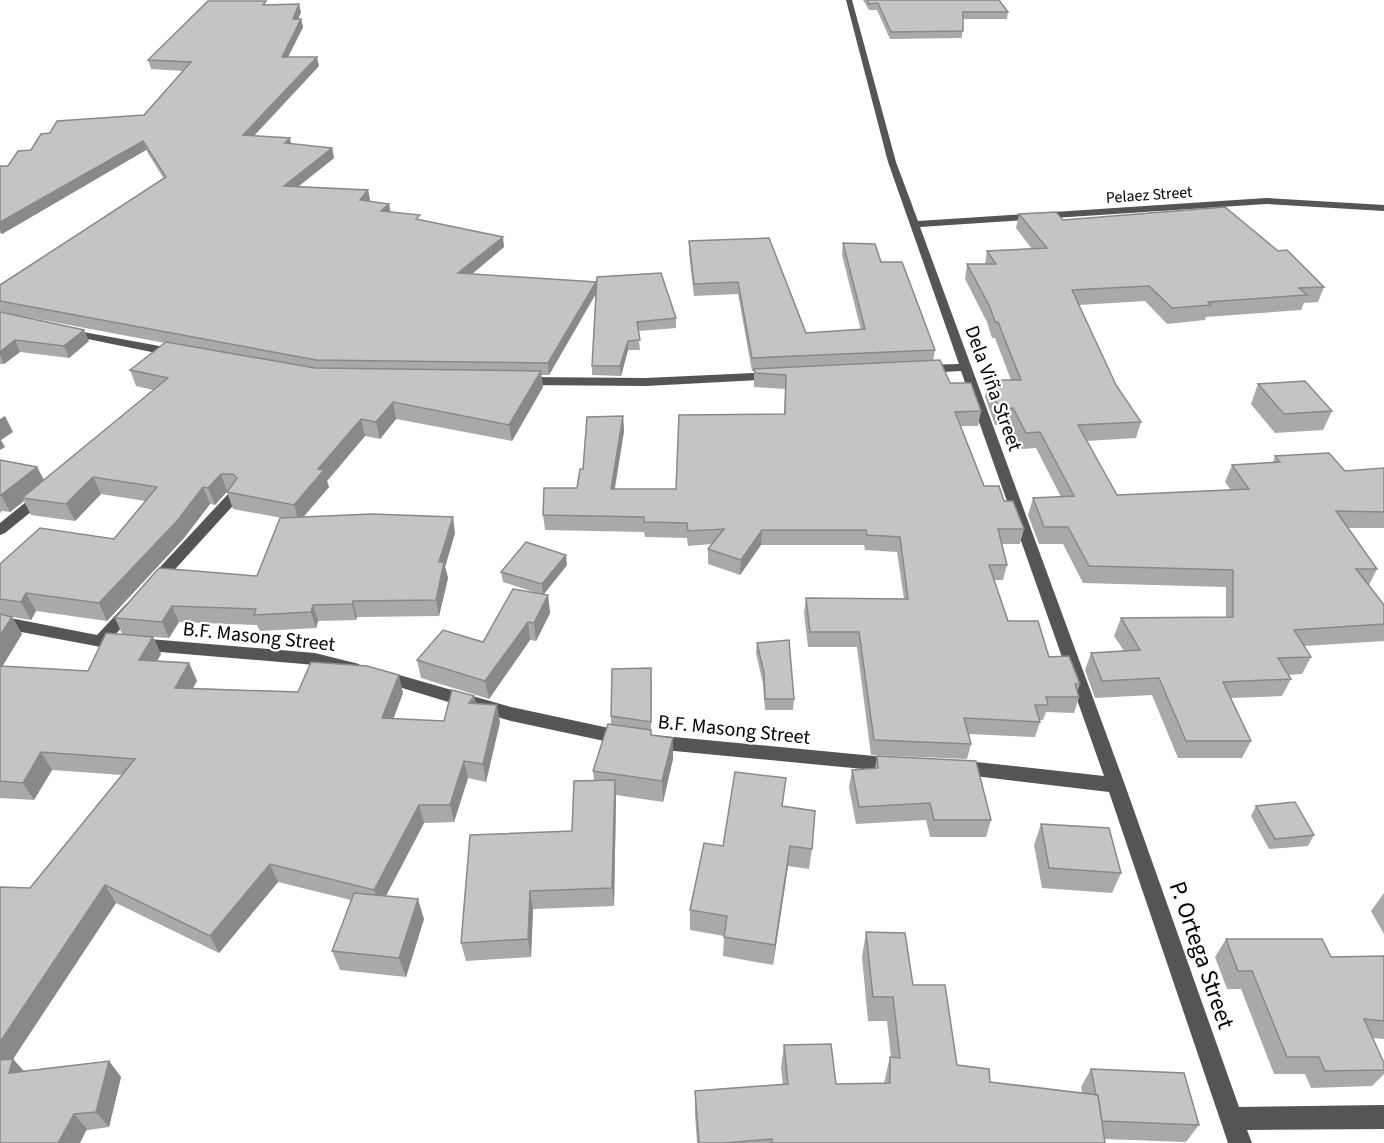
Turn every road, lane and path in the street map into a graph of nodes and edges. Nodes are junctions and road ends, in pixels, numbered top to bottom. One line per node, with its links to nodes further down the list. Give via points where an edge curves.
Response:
1 (849, 0): 3 (street, Dela Viña Street, via 892,162)
2 (1384, 208): 3 (street, Pelaez Street, via 1266,201)
3 (916, 224): 6 (street, Dela Viña Street)
4 (55, 330): 5 (street)
5 (186, 355)
6 (966, 367): 7 (street); 17 (street, Dela Viña Street)
7 (907, 370)
8 (790, 375): 9 (street, via 646,382)
9 (511, 381)
10 (51, 489): 12 (street)
11 (234, 496): 14 (street)
12 (0, 530)
13 (0, 622): 14 (street, B.F. Masong Street)
14 (101, 641): 15 (street, B.F. Masong Street, via 315,659 511,714 633,740 865,764)
15 (911, 765)
16 (945, 767): 17 (street)
17 (1116, 785): 19 (street, P. Ortega Street)
18 (1384, 1117): 19 (street)
19 (1232, 1119): 20 (street, P. Ortega Street)
20 (1240, 1143)

